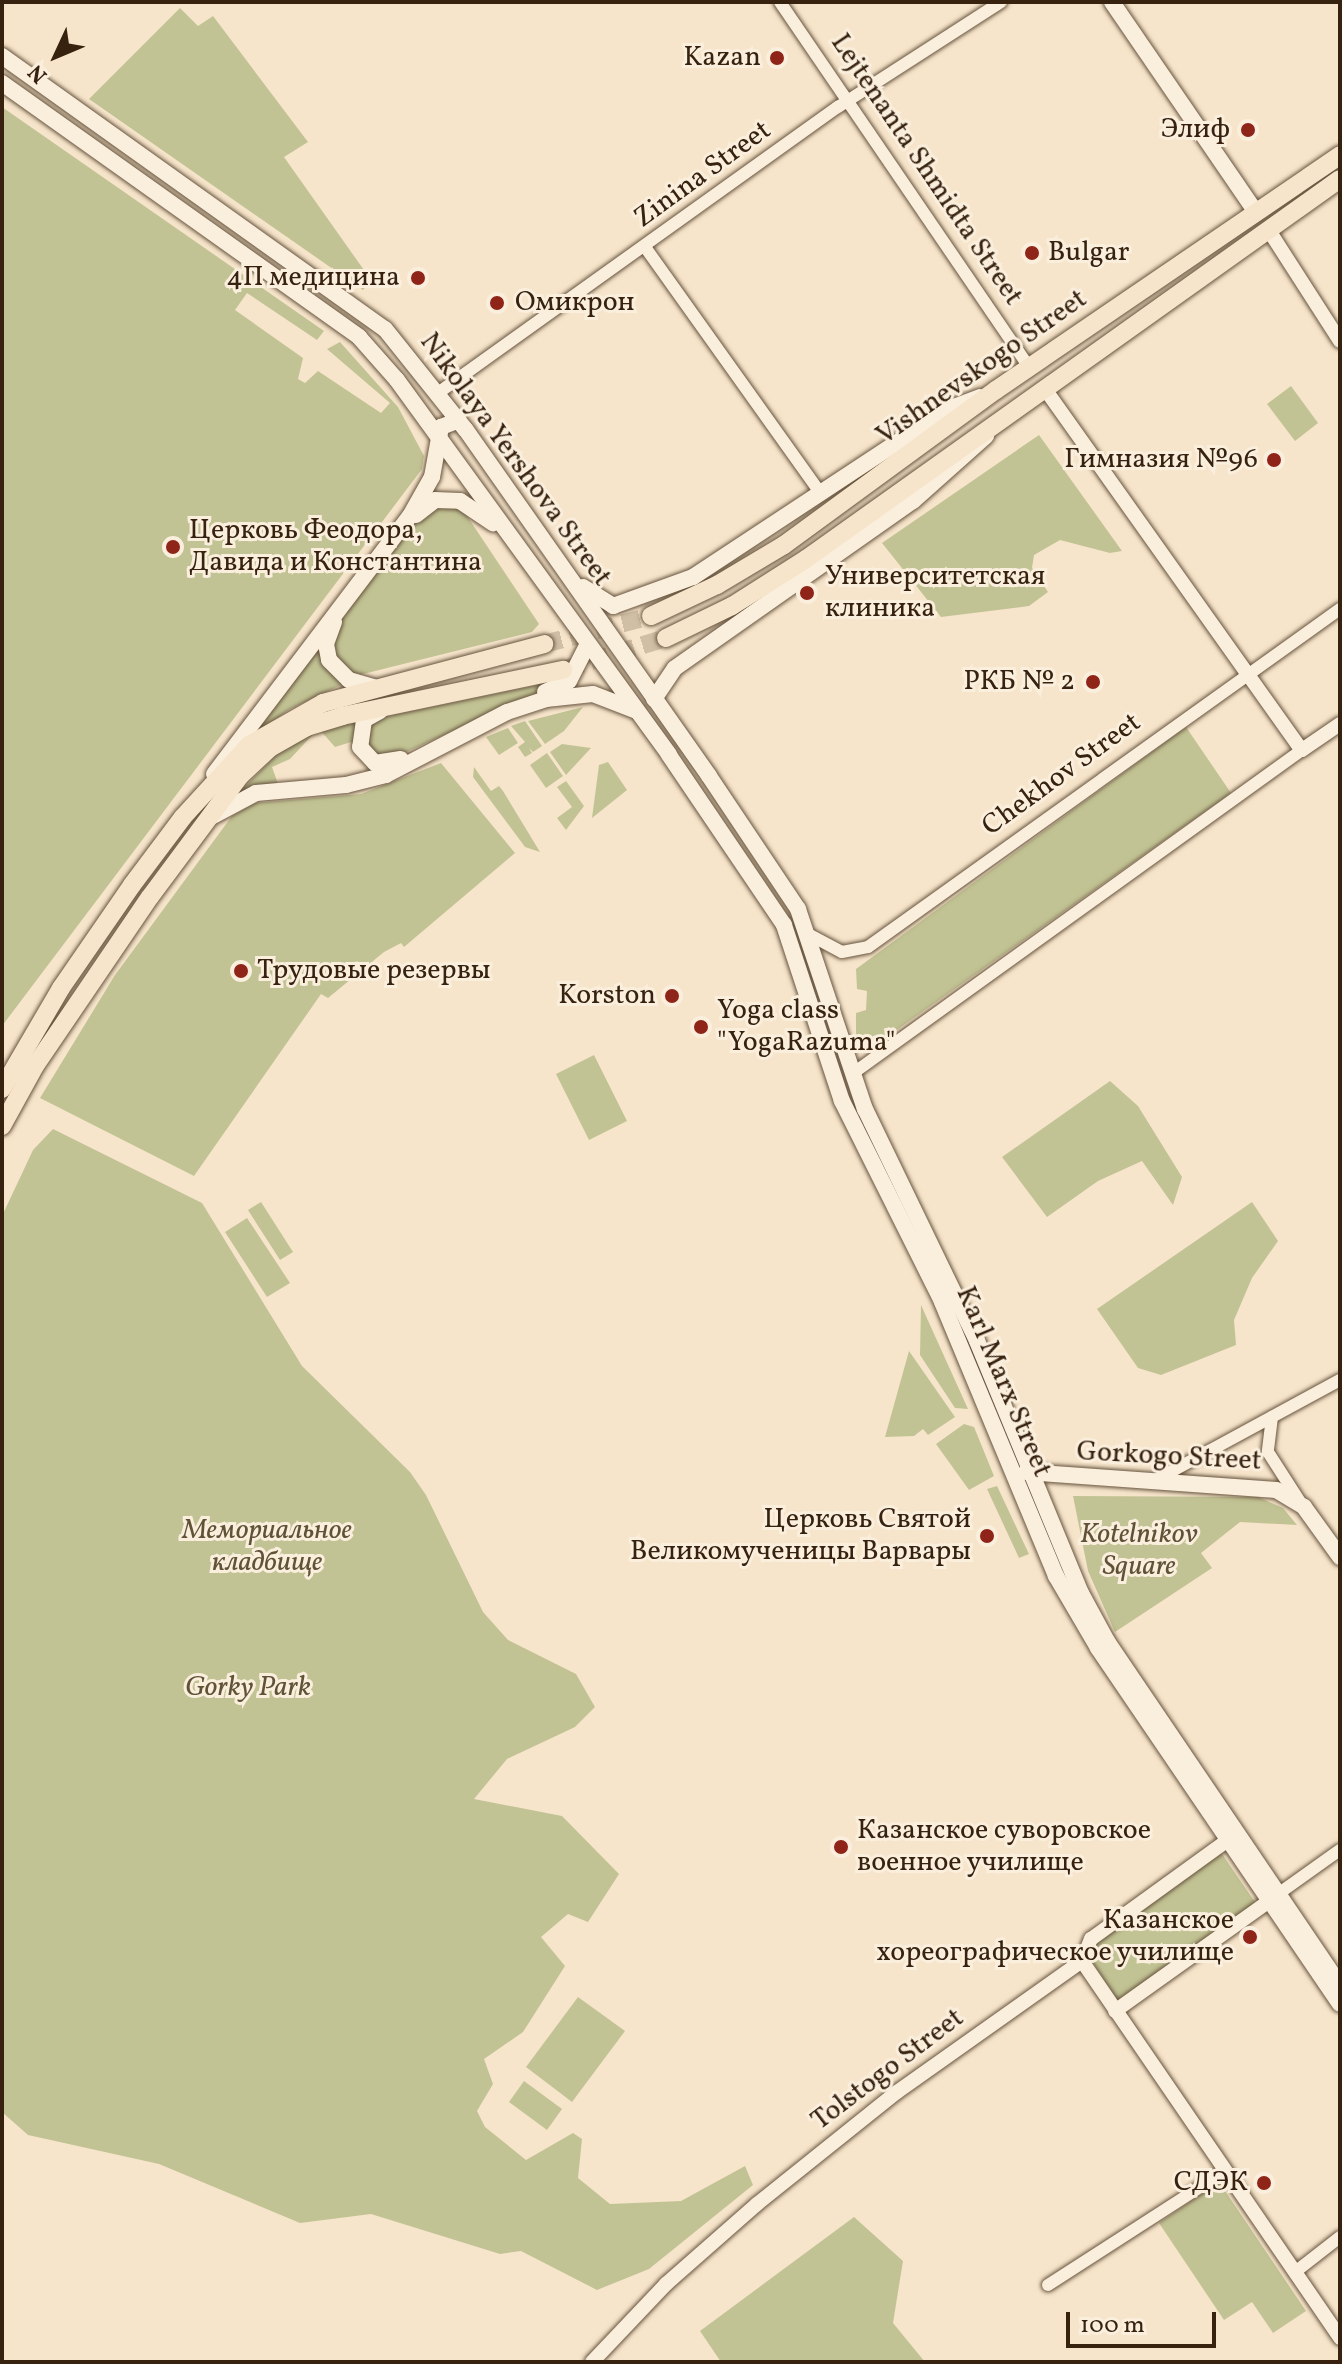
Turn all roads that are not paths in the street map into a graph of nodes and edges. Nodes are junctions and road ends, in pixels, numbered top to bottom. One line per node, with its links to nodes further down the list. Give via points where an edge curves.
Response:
1 (780, 2): 6 (street, Lejtenanta Shmidta Street)
2 (1001, 2): 6 (street, Zinina Street)
3 (1112, 2): 9 (main road)
4 (2, 56): 16 (main road, Nikolaya Yershova Street, via 343,295 385,329)
5 (2, 83): 17 (main road, Nikolaya Yershova Street, via 339,320 379,358)
6 (846, 102): 11 (street, Zinina Street); 13 (street, Lejtenanta Shmidta Street)
7 (1340, 155): 9 (main road, Vishnevskogo Street)
8 (1340, 179): 10 (main road, Vishnevskogo Street)
9 (1256, 212): 10 (main road); 13 (main road, Vishnevskogo Street)
10 (1268, 229): 12 (street); 14 (main road, Vishnevskogo Street)
11 (645, 247): 16 (street, Zinina Street); 21 (street)
12 (1340, 341)
13 (1030, 368): 15 (main road, Vishnevskogo Street)
14 (1045, 389): 19 (main road, Vishnevskogo Street); 30 (street)
15 (996, 390): 21 (main road, via 946,410); 25 (main road, Vishnevskogo Street, via 784,545)
16 (438, 393): 17 (main road); 18 (main road, Nikolaya Yershova Street)
17 (418, 408): 20 (main road, Nikolaya Yershova Street)
18 (459, 420): 20 (main road, via 445,423); 23 (main road, Nikolaya Yershova Street)
19 (997, 424): 26 (main road, Vishnevskogo Street, via 769,585); 33 (main road, via 967,459 913,501 675,668)
20 (439, 438): 22 (main road, Nikolaya Yershova Street); 38 (main road, via 432,477 410,516)
21 (821, 494): 23 (main road, via 693,577 630,602 613,606 594,598)
22 (510, 539): 28 (main road, Nikolaya Yershova Street); 31 (main road, via 460,501 435,500 413,517 327,635 334,668)
23 (566, 571): 33 (main road, Nikolaya Yershova Street)
24 (1340, 609): 30 (street, Chekhov Street)
25 (651, 616)
26 (666, 638)
27 (544, 644): 31 (main road)
28 (587, 646): 32 (main road, via 575,673 562,686 505,706 392,764 369,760 359,738 364,720); 34 (main road, Nikolaya Yershova Street)
29 (563, 670): 32 (main road)
30 (1247, 674): 36 (street); 40 (street, Chekhov Street, via 868,947 842,952)
31 (374, 687): 38 (main road, via 303,711 267,731 230,762)
32 (415, 698): 39 (main road, via 342,716 287,737 240,776)
33 (654, 699): 40 (main road, Nikolaya Yershova Street, via 782,882)
34 (638, 712): 37 (main road, Nikolaya Yershova Street); 39 (main road, via 593,694 546,699 507,712 386,775 346,785 256,793)
35 (1340, 724): 36 (street)
36 (1302, 750): 41 (street)
37 (669, 755): 47 (main road, Karl Marx Street, via 784,925 842,1101 942,1302)
38 (183, 817): 42 (main road, via 61,988)
39 (202, 824): 43 (main road, via 78,1000)
40 (808, 934): 41 (main road, Karl Marx Street)
41 (852, 1074): 46 (main road, Karl Marx Street, via 951,1283)
42 (2, 1089)
43 (2, 1126)
44 (1338, 1385): 45 (street)
45 (1272, 1417): 48 (street); 49 (street, via 1268,1452)
46 (1031, 1471): 47 (main road, Gorkogo Street); 48 (main road, Gorkogo Street); 53 (main road, Karl Marx Street, via 1081,1593 1107,1641)
47 (1013, 1475): 51 (main road, Karl Marx Street, via 1056,1576 1098,1648)
48 (1152, 1482): 49 (main road, Gorkogo Street, via 1276,1490)
49 (1304, 1507): 50 (main road, Gorkogo Street)
50 (1340, 1557)
51 (1228, 1840): 53 (main road, Karl Marx Street); 54 (street, Tolstogo Street, via 1085,1943)
52 (1340, 1850): 53 (street)
53 (1274, 1897): 55 (main road, Karl Marx Street); 56 (main road, Karl Marx Street); 57 (street)
54 (1082, 1961): 57 (street); 63 (street, Tolstogo Street, via 897,2092 757,2204 666,2284)
55 (1340, 1985)
56 (1340, 2004)
57 (1115, 2011): 58 (street)
58 (1225, 2171): 60 (street); 61 (street)
59 (1340, 2237): 60 (street)
60 (1295, 2272): 62 (street)
61 (1048, 2285)
62 (1340, 2338)
63 (592, 2362)

